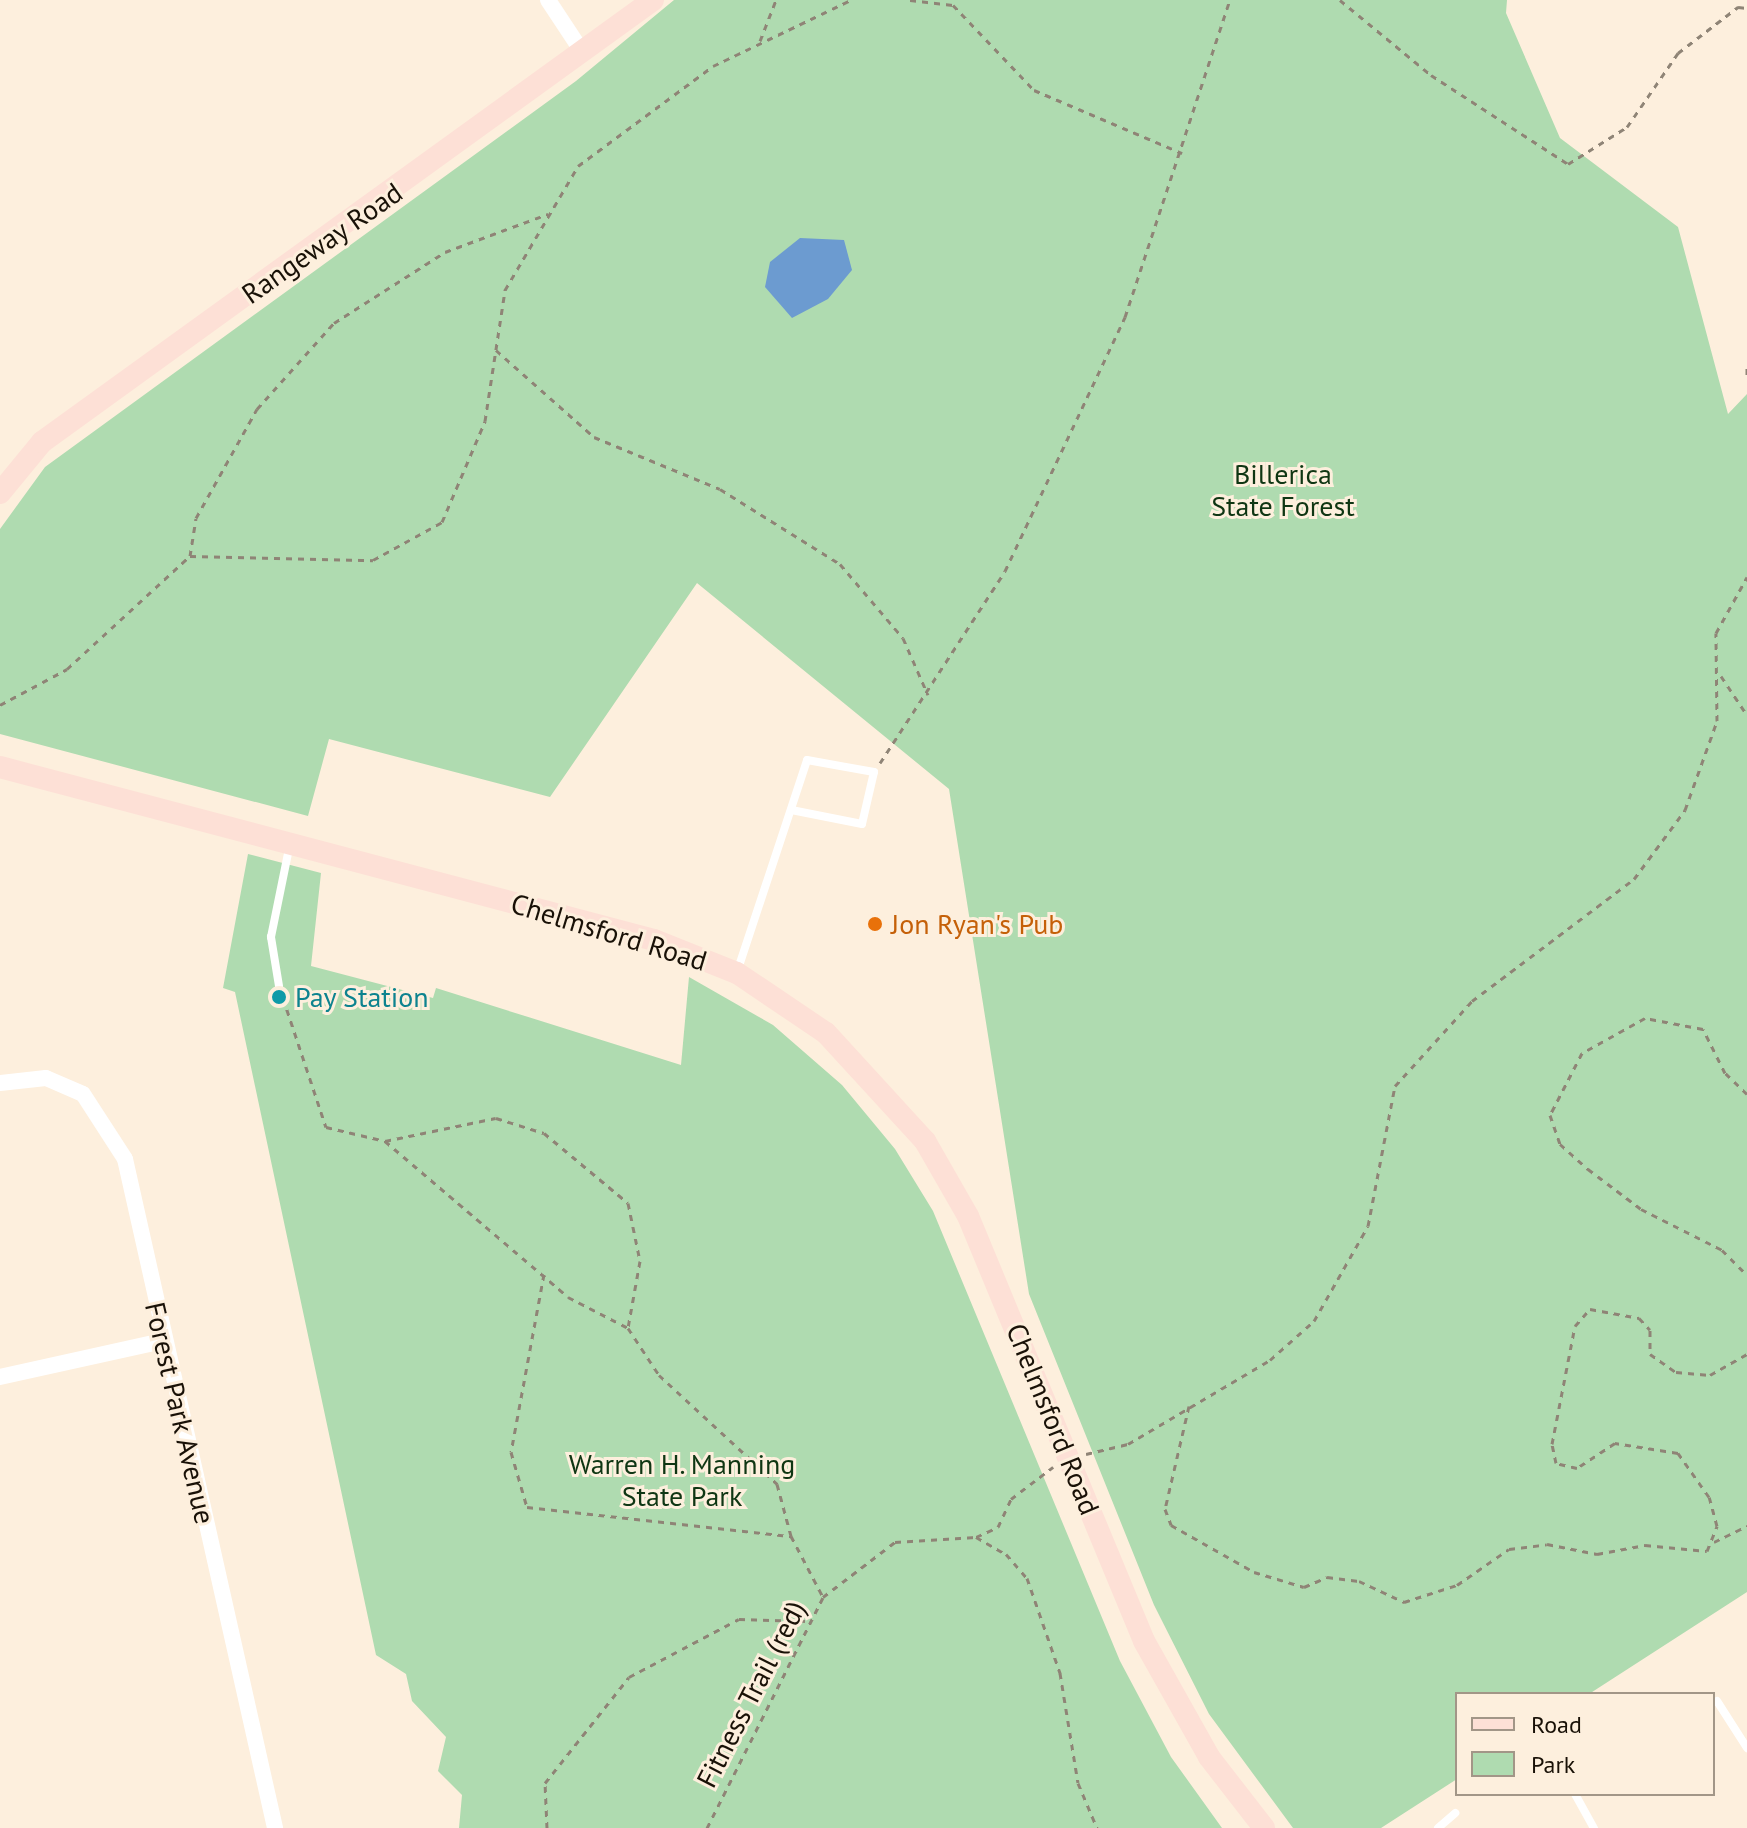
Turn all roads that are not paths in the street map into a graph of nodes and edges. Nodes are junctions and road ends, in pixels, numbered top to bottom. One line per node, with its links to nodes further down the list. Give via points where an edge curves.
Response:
1 (548, 0): 3 (street)
2 (653, 0): 3 (main road, Rangeway Road)
3 (583, 53): 4 (main road, Rangeway Road, via 54,432)
4 (0, 493)
5 (0, 767): 7 (main road, Chelmsford Road)
6 (791, 810): 6 (lane, via 807,760 874,772 862,824); 8 (lane)
7 (290, 844): 8 (main road, Chelmsford Road, via 654,940); 9 (lane, via 271,937)
8 (737, 973): 18 (main road, Chelmsford Road, via 826,1033 925,1141 968,1216 1176,1704)
9 (279, 986)
10 (0, 1083): 11 (street, Forest Park Avenue, via 46,1078 65,1083 109,1127 125,1159)
11 (162, 1341): 12 (street); 17 (street, Forest Park Avenue)
12 (0, 1377)
13 (1717, 1701): 14 (lane)
14 (1747, 1748)
15 (1576, 1796): 20 (lane)
16 (1455, 1813): 19 (lane)
17 (275, 1828)
18 (1264, 1828)
19 (1438, 1828)
20 (1594, 1828)

